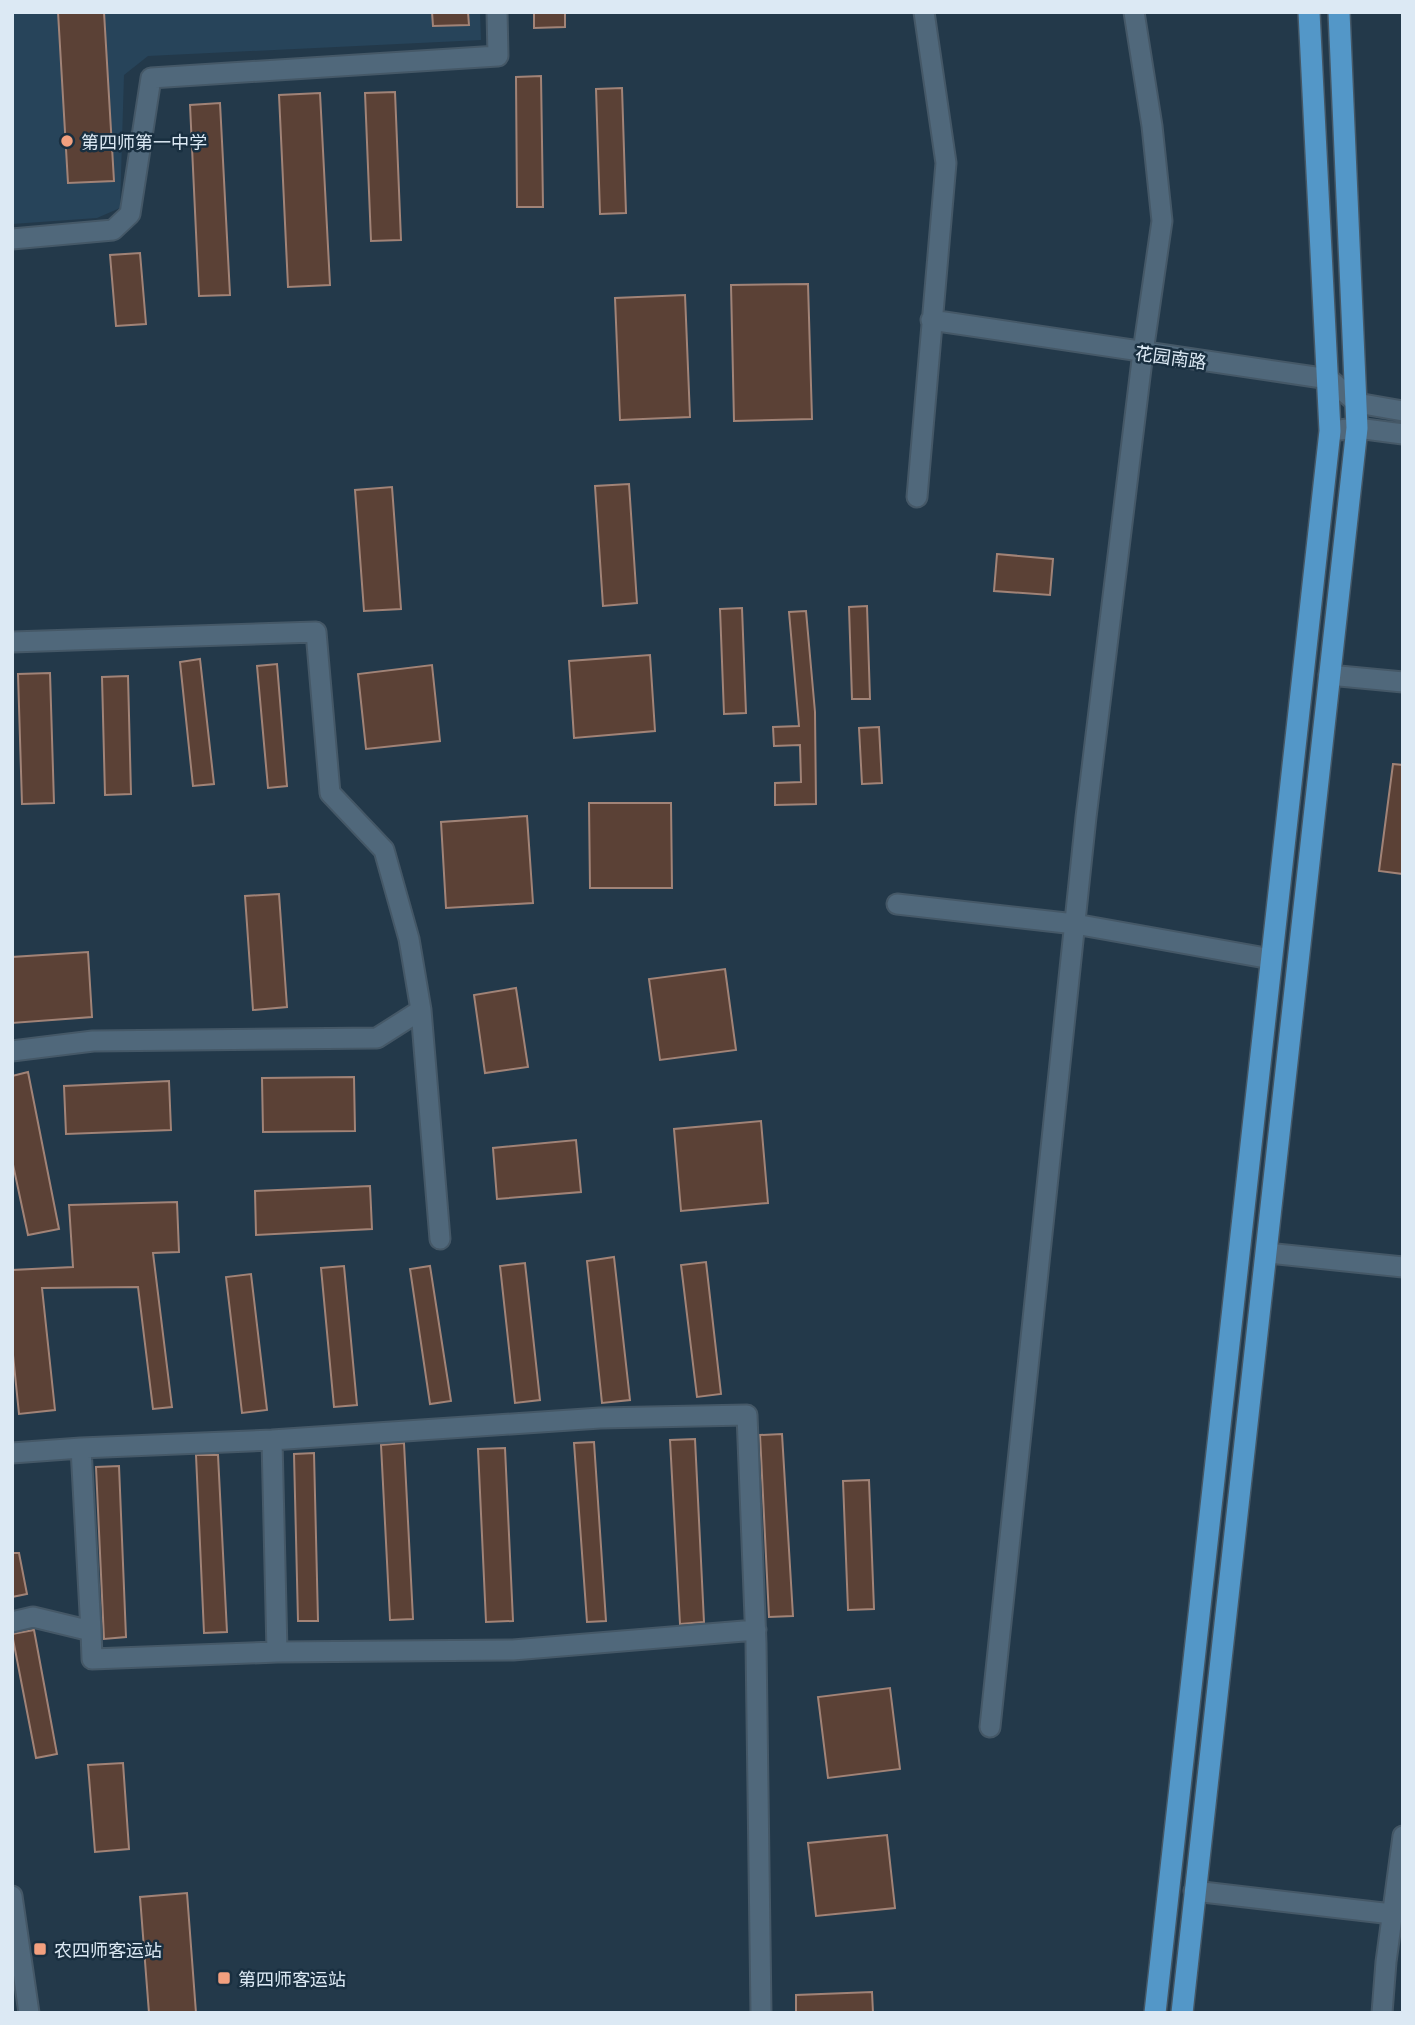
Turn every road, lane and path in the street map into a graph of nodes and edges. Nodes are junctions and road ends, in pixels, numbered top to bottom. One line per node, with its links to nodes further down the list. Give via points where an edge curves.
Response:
1 (497, 12): 6 (street, via 498,56 151,78 130,214 113,230)
2 (924, 12): 7 (street, via 946,163)
3 (1134, 12): 8 (street, via 1162,221)
4 (1309, 12): 9 (main road)
5 (1339, 12): 10 (main road)
6 (12, 239)
7 (932, 320): 8 (street, 花园南路); 15 (street)
8 (1143, 352): 9 (street, 花园南路); 20 (street)
9 (1329, 379): 10 (street); 13 (main road)
10 (1357, 403): 11 (street); 12 (main road)
11 (1403, 411)
12 (1357, 428): 13 (street); 14 (street); 17 (main road)
13 (1331, 430): 21 (main road)
14 (1403, 434)
15 (916, 497)
16 (12, 642): 22 (street, via 317,632 330,793 384,850 409,939)
17 (1329, 675): 18 (street); 25 (main road)
18 (1403, 682)
19 (897, 904): 20 (street)
20 (1075, 924): 21 (street); 34 (street)
21 (1271, 959): 42 (main road)
22 (421, 1010): 23 (street, via 377,1038 93,1041); 24 (street)
23 (12, 1051)
24 (440, 1240)
25 (1267, 1253): 26 (street); 36 (main road)
26 (1403, 1267)
27 (272, 1440): 28 (street); 31 (street, via 600,1418 747,1415); 33 (street)
28 (81, 1448): 29 (street); 32 (street)
29 (12, 1453)
30 (12, 1622): 32 (street, via 33,1617)
31 (756, 1630): 33 (street, via 513,1650); 41 (street)
32 (91, 1631): 33 (street, via 92,1659)
33 (277, 1652)
34 (990, 1727)
35 (1403, 1836): 38 (street)
36 (1194, 1891): 38 (street); 43 (main road)
37 (12, 1895): 40 (street)
38 (1392, 1914): 39 (street)
39 (1394, 1960): 44 (street)
40 (29, 2013)
41 (761, 2013)
42 (1155, 2013)
43 (1181, 2013)
44 (1382, 2013)

